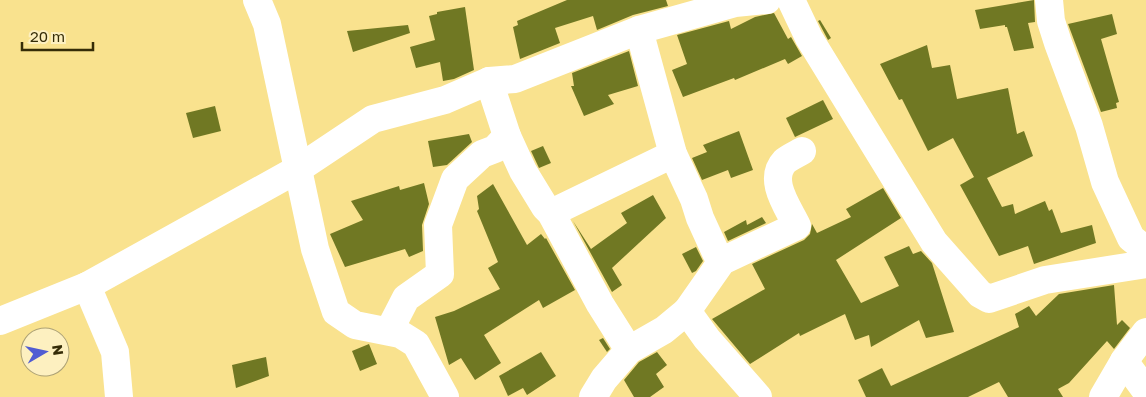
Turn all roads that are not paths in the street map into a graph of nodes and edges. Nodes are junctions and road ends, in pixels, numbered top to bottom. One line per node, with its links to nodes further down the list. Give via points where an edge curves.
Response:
1 (257, 0): 10 (street, via 267,24)
2 (767, 0): 5 (street, via 735,2)
3 (791, 0): 14 (street, via 809,38 934,242 980,294 988,299 1045,280)
4 (1049, 0): 12 (street, via 1051,21 1089,126 1105,182 1131,238)
5 (639, 30): 6 (street, via 514,79); 9 (street)
6 (489, 81): 7 (street); 10 (street, via 445,100 373,119)
7 (507, 136): 11 (street, via 523,171); 18 (street, via 455,179 438,225 440,274 406,298)
8 (802, 150): 13 (street, via 786,160 778,178 779,189 797,226)
9 (673, 154): 11 (street); 13 (street)
10 (298, 169): 15 (street); 18 (street, via 315,249 336,312 355,326)
11 (551, 213): 20 (street)
12 (1146, 250)
13 (722, 261): 16 (street)
14 (1146, 264)
15 (87, 286): 17 (street); 24 (street, via 115,352)
16 (687, 311): 20 (street, via 664,330); 27 (street)
17 (0, 321)
18 (389, 331): 25 (street, via 416,344)
19 (1146, 332): 21 (street)
20 (629, 350): 26 (street)
21 (1124, 362): 22 (street); 23 (street)
22 (1146, 392)
23 (1101, 396)
24 (119, 397)
25 (445, 397)
26 (593, 397)
27 (758, 397)

